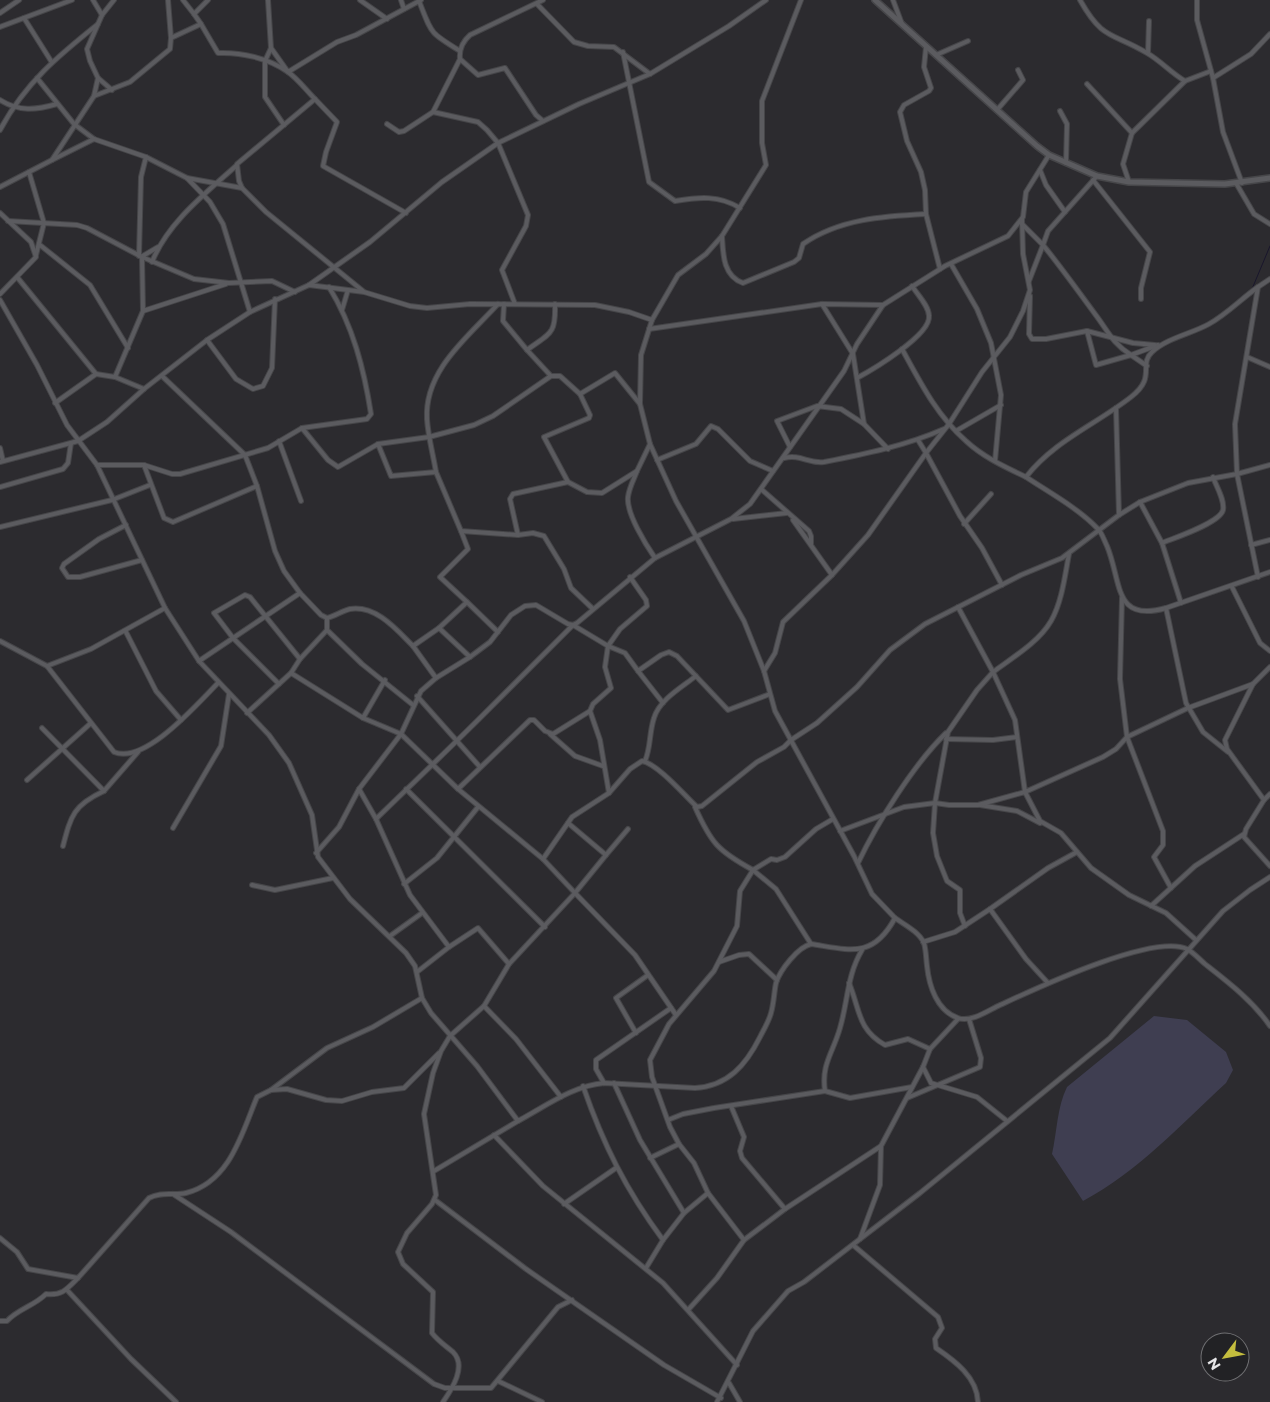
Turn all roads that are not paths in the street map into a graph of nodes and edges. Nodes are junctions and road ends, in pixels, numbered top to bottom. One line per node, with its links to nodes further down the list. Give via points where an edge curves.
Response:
1 (18, 0): 21 (street)
2 (72, 0): 24 (street)
3 (93, 0): 23 (street)
4 (114, 0): 23 (street)
5 (168, 0): 32 (street)
6 (184, 0): 22 (street)
7 (208, 0): 22 (street)
8 (268, 0): 35 (street)
9 (360, 0): 25 (street)
10 (401, 0): 20 (street)
11 (420, 0): 20 (street); 36 (street, via 430,30)
12 (543, 0): 19 (street)
13 (766, 0): 46 (street)
14 (801, 0): 86 (street, via 762,101 762,143 766,165)
15 (875, 0): 29 (street)
16 (893, 0): 29 (street)
17 (1080, 0): 38 (street, via 1099,29)
18 (1197, 0): 44 (street, via 1196,20)
19 (537, 4): 36 (street, via 470,35); 37 (street, via 579,45 609,46)
20 (404, 9): 25 (street)
21 (0, 13)
22 (194, 14): 28 (street)
23 (102, 15): 27 (street)
24 (24, 18): 30 (street); 42 (street)
25 (387, 19): 45 (street, via 337,42)
26 (1149, 21): 38 (street)
27 (98, 24): 42 (street); 48 (street, via 87,49)
28 (201, 24): 32 (street); 41 (street, via 218,53 240,53)
29 (902, 24): 34 (street)
30 (0, 27)
31 (1270, 34): 49 (street, via 1251,54)
32 (171, 38): 53 (street, via 170,49 141,74)
33 (968, 41): 39 (street)
34 (926, 47): 39 (street); 90 (street, via 924,66 931,88 904,105 900,112 907,142 926,190)
35 (271, 48): 41 (street); 45 (street)
36 (460, 51): 40 (street)
37 (623, 52): 46 (street); 51 (street)
38 (1148, 54): 50 (street)
39 (936, 55): 59 (street)
40 (460, 59): 61 (street); 62 (street, via 478,75 506,68)
41 (265, 61): 45 (street); 65 (street, via 265,97)
42 (51, 62): 47 (street)
43 (1018, 70): 59 (street, via 1023,80)
44 (1211, 71): 49 (street); 50 (street)
45 (288, 72): 55 (street)
46 (650, 74): 51 (street)
47 (37, 78): 57 (street); 58 (street)
48 (98, 78): 53 (street); 54 (street)
49 (1213, 78): 82 (street, via 1225,138)
50 (1185, 81): 67 (street)
51 (629, 83): 62 (street); 86 (street, via 649,182 675,201 698,197 725,200)
52 (1087, 84): 67 (street)
53 (112, 90): 54 (street)
54 (94, 96): 63 (street)
55 (315, 99): 65 (street); 89 (street, via 337,122 324,166)
56 (0, 100): 58 (street)
57 (57, 104): 58 (street, via 35,109); 63 (street)
58 (12, 108): 66 (street)
59 (997, 110): 70 (street)
60 (1060, 111): 73 (street, via 1067,124)
61 (433, 112): 64 (street, via 404,131 399,132); 69 (street, via 478,122)
62 (543, 121): 69 (street)
63 (74, 124): 68 (street); 72 (street)
64 (387, 124)
65 (284, 125): 74 (street)
66 (0, 130)
67 (1132, 133): 80 (street, via 1123,164)
68 (94, 139): 71 (street); 72 (street)
69 (498, 143): 89 (street, via 442,182); 126 (street, via 528,216 526,226 502,270)
70 (1049, 155): 73 (street); 75 (street)
71 (146, 157): 77 (street); 100 (street, via 141,177)
72 (52, 160): 76 (street)
73 (1066, 163): 78 (street)
74 (237, 164): 81 (street); 84 (street)
75 (1040, 170): 87 (street, via 1046,185); 91 (street, via 1026,192)
76 (29, 172): 83 (street); 93 (street)
77 (187, 178): 81 (street); 85 (street)
78 (1095, 178): 80 (street); 87 (street); 121 (street, via 1150,252 1141,288)
79 (1270, 178): 82 (street)
80 (1129, 182): 82 (street)
81 (216, 183): 84 (street); 85 (street)
82 (1239, 183): 95 (street, via 1252,211)
83 (0, 187)
84 (242, 188): 105 (street)
85 (203, 195): 99 (street); 109 (street, via 229,236)
86 (740, 208): 96 (street)
87 (1065, 212): 98 (street, via 1048,230)
88 (0, 213): 92 (street)
89 (406, 213): 105 (street)
90 (926, 214): 96 (street, via 890,216 833,228 803,244 799,258 794,262 743,283 724,263); 106 (street)
91 (1022, 217): 94 (street); 103 (street, via 1008,236)
92 (8, 221): 93 (street); 101 (street, via 31,242)
93 (44, 223): 97 (street); 100 (street, via 87,228)
94 (1022, 224): 98 (street); 110 (street, via 1023,254)
95 (1270, 224)
96 (722, 236): 133 (street, via 706,254 678,275)
97 (40, 245): 101 (street); 139 (street, via 90,286)
98 (1043, 245): 110 (street); 136 (street)
99 (158, 247): 100 (street); 102 (street)
100 (141, 256): 102 (street); 104 (street)
101 (36, 257): 107 (street)
102 (151, 262): 104 (street); 111 (street, via 194,279)
103 (951, 264): 106 (street); 144 (street, via 986,327)
104 (143, 266): 131 (street)
105 (332, 268): 112 (street); 118 (street)
106 (940, 270): 113 (street)
107 (17, 277): 119 (street); 148 (street)
108 (1270, 279): 114 (street)
109 (240, 281): 111 (street); 117 (street, via 272,281); 132 (street)
110 (1029, 281): 120 (street)
111 (229, 283): 131 (street)
112 (309, 285): 115 (street); 117 (street)
113 (912, 286): 129 (street); 140 (street, via 929,316 916,336)
114 (1258, 287): 138 (street, via 1208,324); 145 (street, via 1252,306)
115 (328, 288): 116 (street); 130 (street)
116 (348, 290): 118 (street); 130 (street)
117 (295, 292): 122 (street)
118 (364, 292): 124 (street, via 427,308)
119 (0, 294)
120 (1030, 294): 135 (street, via 1029,334 1032,339); 144 (street, via 1017,325)
121 (1142, 298)
122 (275, 299): 132 (street); 137 (street, via 272,368 263,386 253,389 236,379)
123 (0, 300): 155 (street)
124 (498, 304): 125 (street); 165 (street, via 440,369 427,417)
125 (504, 304): 126 (street); 141 (street, via 503,321)
126 (515, 304): 127 (street)
127 (555, 304): 133 (street, via 595,305); 141 (street, via 553,331)
128 (822, 304): 129 (street); 134 (street); 142 (street)
129 (883, 305): 142 (street)
130 (342, 310): 162 (street, via 360,360 371,414 366,419)
131 (143, 311): 139 (street)
132 (250, 312): 137 (street)
133 (652, 320): 134 (street)
134 (649, 329): 156 (street, via 640,355)
135 (1087, 331): 136 (street); 143 (street, via 1096,365)
136 (1108, 336): 138 (street, via 1133,344); 143 (street)
137 (207, 340): 149 (street)
138 (1160, 345): 143 (street); 146 (street, via 1150,354)
139 (128, 348): 151 (street)
140 (902, 349): 152 (street); 161 (street, via 925,391)
141 (527, 350): 150 (street)
142 (853, 354): 152 (street); 157 (street, via 844,372)
143 (1131, 355): 146 (street)
144 (993, 357): 158 (street); 161 (street)
145 (1247, 357): 147 (street); 187 (street, via 1235,424)
146 (1147, 366): 159 (street, via 1144,386)
147 (1270, 367)
148 (96, 374): 151 (street); 155 (street)
149 (162, 376): 153 (street); 176 (street)
150 (551, 376): 154 (street, via 560,376); 165 (street, via 493,416)
151 (115, 377): 153 (street)
152 (857, 378): 160 (street)
153 (144, 389): 167 (street, via 118,413)
154 (580, 394): 156 (street, via 615,373); 190 (street, via 589,418 544,437)
155 (55, 403): 167 (street)
156 (640, 404): 171 (street)
157 (818, 406): 160 (street, via 841,409); 172 (street); 172 (street, via 777,421)
158 (1001, 406): 164 (street); 180 (street)
159 (1116, 408): 189 (street, via 1051,449); 200 (street)
160 (864, 424): 174 (street)
161 (949, 424): 163 (street); 164 (street)
162 (302, 428): 168 (street); 170 (street, via 328,460 338,467)
163 (946, 428): 166 (street); 175 (street)
164 (956, 431): 180 (street)
165 (430, 437): 170 (street); 186 (street)
166 (918, 440): 174 (street); 175 (street)
167 (78, 441): 169 (street); 181 (street)
168 (280, 441): 176 (street); 197 (street)
169 (71, 443): 179 (street); 193 (street, via 68,463 63,469)
170 (378, 444): 186 (street, via 391,476)
171 (650, 444): 178 (street); 184 (street)
172 (790, 447): 177 (street)
173 (0, 448): 179 (street)
174 (888, 449): 177 (street, via 820,463 795,456)
175 (926, 453): 202 (street); 217 (street, via 883,516)
176 (245, 456): 183 (street, via 180,474); 192 (street)
177 (784, 458): 185 (street)
178 (657, 460): 185 (street, via 696,444 711,426 750,461); 208 (street)
179 (2, 461)
180 (995, 461): 189 (street)
181 (97, 465): 183 (street); 196 (street)
182 (1270, 465): 187 (street)
183 (144, 466): 191 (street)
184 (637, 471): 190 (street, via 599,494); 214 (street, via 628,498 639,531)
185 (773, 471): 194 (street)
186 (436, 472): 206 (street)
187 (1237, 474): 188 (street); 212 (street)
188 (1212, 477): 198 (street); 211 (street, via 1223,507 1221,514 1206,525)
189 (1026, 478): 205 (street)
190 (568, 482): 207 (street, via 513,494 510,499)
191 (150, 486): 192 (street, via 164,518 172,522); 196 (street)
192 (257, 486): 222 (street, via 275,551)
193 (0, 487)
194 (762, 489): 199 (street); 201 (street)
195 (991, 494): 202 (street)
196 (112, 500): 203 (street); 204 (street)
197 (302, 501)
198 (1140, 502): 200 (street); 211 (street)
199 (789, 514): 201 (street); 210 (street, via 805,539); 210 (street, via 808,531)
200 (1119, 515): 205 (street)
201 (731, 519): 208 (street)
202 (964, 524): 220 (street, via 982,548)
203 (126, 525): 215 (street); 215 (street, via 73,556 64,564 64,572 68,576 80,577)
204 (0, 527)
205 (1100, 530): 213 (street); 223 (street, via 1114,564)
206 (461, 531): 207 (street); 224 (street, via 468,550 440,577)
207 (518, 535): 229 (street, via 533,533 544,536 564,569 571,588)
208 (696, 538): 214 (street); 248 (street, via 734,602)
209 (1270, 540): 212 (street)
210 (812, 544): 217 (street)
211 (1162, 544): 225 (street)
212 (1250, 545): 219 (street)
213 (1069, 554): 220 (street); 249 (street, via 1052,620 1035,639)
214 (655, 558): 218 (street)
215 (142, 560): 226 (street)
216 (1270, 572): 219 (street)
217 (832, 575): 248 (street, via 783,622 775,653)
218 (630, 577): 229 (street); 240 (street, via 643,594 647,606 620,629)
219 (1258, 577): 221 (street)
220 (1002, 585): 227 (street)
221 (1232, 587): 225 (street); 241 (street, via 1260,644)
222 (300, 593): 230 (street); 231 (street)
223 (1122, 596): 228 (street, via 1128,607 1135,611 1152,612); 273 (street, via 1120,679)
224 (467, 602): 233 (street); 236 (street)
225 (1181, 603): 228 (street)
226 (165, 608): 235 (street); 244 (street)
227 (958, 608): 249 (street); 274 (street, via 907,636 837,707)
228 (1166, 608): 262 (street)
229 (593, 609): 232 (street)
230 (264, 616): 237 (street); 237 (street, via 247,595 214,613); 243 (street)
231 (327, 618): 234 (street); 239 (street, via 350,609 367,610 385,620)
232 (573, 625): 236 (street, via 530,604 511,615); 240 (street); 276 (street)
233 (439, 628): 239 (street); 242 (street)
234 (327, 630): 243 (street); 253 (street, via 362,664)
235 (126, 632): 245 (street); 266 (street, via 156,691)
236 (498, 632): 242 (street)
237 (233, 638): 244 (street); 255 (street)
238 (0, 642): 245 (street)
239 (413, 646): 252 (street)
240 (608, 646): 247 (street, via 625,653); 263 (street, via 605,667 612,688 593,704)
241 (1270, 651)
242 (470, 657): 252 (street)
243 (300, 659): 250 (street)
244 (199, 661): 254 (street)
245 (47, 666): 267 (street)
246 (1270, 667): 256 (street)
247 (638, 671): 251 (street, via 669,652); 260 (street)
248 (764, 671): 258 (street)
249 (993, 672): 269 (street); 272 (street, via 1014,716)
250 (291, 673): 255 (street); 265 (street)
251 (696, 676): 258 (street, via 728,710); 260 (street)
252 (436, 678): 259 (street)
253 (385, 680): 261 (street); 265 (street)
254 (218, 683): 257 (street); 266 (street)
255 (279, 684): 264 (street)
256 (1253, 684): 262 (street); 279 (street, via 1227,732 1225,745)
257 (229, 694): 264 (street); 302 (street, via 221,746)
258 (770, 694): 274 (street, via 775,711)
259 (416, 696): 261 (street); 276 (street)
260 (663, 704): 280 (street, via 654,716)
261 (413, 705): 270 (street)
262 (1188, 708): 273 (street); 279 (street, via 1208,738)
263 (590, 711): 271 (street); 282 (street, via 600,740)
264 (248, 713): 309 (street, via 269,735 296,777 312,815)
265 (363, 718): 270 (street)
266 (181, 720): 278 (street)
267 (92, 723): 277 (street); 278 (street, via 114,752 125,755)
268 (42, 728): 277 (street)
269 (948, 732): 275 (street); 297 (street, via 932,748)
270 (401, 734): 281 (street); 285 (street)
271 (549, 734): 282 (street, via 575,756); 283 (street, via 530,720)
272 (1017, 737): 275 (street); 289 (street)
273 (1127, 737): 289 (street, via 1103,757); 319 (street, via 1164,836 1163,845 1154,855)
274 (791, 740): 294 (street, via 743,772 702,806); 298 (street)
275 (946, 740): 293 (street)
276 (455, 741): 281 (street); 283 (street)
277 (62, 749): 284 (street); 288 (street)
278 (140, 751): 288 (street)
279 (1232, 755): 292 (street)
280 (645, 761): 290 (street, via 633,766); 294 (street)
281 (431, 764): 286 (street); 287 (street)
282 (603, 766): 290 (street)
283 (480, 767): 286 (street)
284 (27, 780)
285 (359, 789): 299 (street); 309 (street, via 339,826)
286 (458, 789): 296 (street)
287 (406, 790): 299 (street); 306 (street)
288 (104, 791): 307 (street, via 74,811)
289 (1025, 792): 295 (street); 301 (street)
290 (609, 793): 300 (street, via 578,812)
291 (1270, 794): 292 (street)
292 (1264, 800): 305 (street)
293 (935, 803): 295 (street); 297 (street); 325 (street, via 933,833 937,856 947,881 960,890 960,913)
294 (694, 804): 314 (street, via 706,831 719,849)
295 (978, 805): 301 (street, via 1017,811)
296 (478, 807): 306 (street); 311 (street)
297 (886, 813): 304 (street); 312 (street)
298 (833, 819): 304 (street); 314 (street, via 816,829 785,857 771,859)
299 (376, 820): 317 (street)
300 (568, 823): 310 (street); 311 (street)
301 (1044, 825): 308 (street, via 1061,833)
302 (172, 828)
303 (628, 829): 310 (street)
304 (840, 831): 312 (street)
305 (1244, 834): 313 (street, via 1248,843); 319 (street, via 1202,861)
306 (455, 838): 317 (street, via 432,863); 326 (street)
307 (63, 846)
308 (1077, 852): 321 (street, via 1106,880); 322 (street, via 1048,868)
309 (316, 853): 315 (street)
310 (606, 855): 320 (street)
311 (543, 859): 320 (street)
312 (858, 863): 324 (street, via 872,894)
313 (1270, 866)
314 (753, 870): 330 (street, via 776,889); 334 (street, via 740,891 737,926)
315 (333, 878): 318 (street, via 275,890); 327 (street)
316 (1270, 878): 328 (street, via 1231,904)
317 (404, 884): 323 (street)
318 (252, 885)
319 (1171, 888): 321 (street)
320 (575, 893): 326 (street); 337 (street, via 632,952)
321 (1151, 906): 328 (street, via 1172,917)
322 (990, 909): 325 (street); 340 (street, via 1026,960)
323 (422, 913): 327 (street); 331 (street)
324 (895, 918): 329 (street); 333 (street, via 881,938)
325 (965, 926): 329 (street)
326 (545, 927): 335 (street)
327 (390, 936): 336 (street, via 406,953)
328 (1196, 940): 332 (street)
329 (923, 942): 345 (street, via 934,994 943,1009)
330 (811, 944): 333 (street); 338 (street, via 799,951)
331 (449, 947): 335 (street, via 478,928); 336 (street)
332 (1187, 949): 340 (street, via 1154,948 1102,962); 347 (street, via 1237,990); 366 (street, via 1110,1038)
333 (862, 950): 339 (street)
334 (719, 962): 338 (street, via 749,954); 344 (street)
335 (508, 964): 342 (street)
336 (417, 972): 341 (street)
337 (648, 975): 343 (street); 348 (street, via 616,998)
338 (777, 980): 356 (street, via 769,1020 737,1072 716,1085 706,1087)
339 (849, 981): 350 (street, via 861,1021 870,1034 885,1045 908,1039); 360 (street, via 840,1030 824,1070)
340 (1048, 983): 346 (street)
341 (422, 998): 349 (street); 359 (street, via 373,1027 327,1048)
342 (484, 1006): 349 (street); 361 (street, via 516,1039)
343 (671, 1008): 344 (street); 348 (street)
344 (676, 1015): 356 (street, via 650,1060)
345 (958, 1019): 346 (street); 350 (street)
346 (969, 1019): 355 (street, via 982,1065)
347 (1270, 1026)
348 (636, 1033): 353 (street, via 596,1060 596,1069)
349 (450, 1036): 351 (street); 365 (street)
350 (930, 1050): 352 (street)
351 (441, 1051): 359 (street, via 404,1088 334,1101 294,1090); 372 (street, via 424,1114 426,1140)
352 (923, 1068): 355 (street, via 931,1082); 358 (street)
353 (604, 1083): 354 (street); 357 (street)
354 (614, 1083): 356 (street); 370 (street)
355 (938, 1084): 362 (street); 366 (street, via 977,1097)
356 (655, 1085): 364 (street)
357 (583, 1086): 361 (street); 371 (street)
358 (912, 1087): 360 (street, via 850,1098); 362 (street)
359 (271, 1090): 373 (street, via 257,1097 243,1134 224,1168 187,1193)
360 (825, 1092): 363 (street)
361 (561, 1097): 365 (street)
362 (906, 1098): 369 (street)
363 (732, 1106): 364 (street, via 683,1114); 377 (street, via 744,1137 740,1151 742,1158)
364 (668, 1120): 368 (street)
365 (518, 1121): 367 (street)
366 (1007, 1121): 380 (street)
367 (494, 1135): 372 (street); 376 (street)
368 (679, 1144): 370 (street); 374 (street, via 694,1162)
369 (881, 1146): 377 (street); 380 (street, via 880,1185)
370 (650, 1158): 378 (street)
371 (616, 1168): 376 (street); 381 (street)
372 (434, 1171): 375 (street, via 437,1190)
373 (173, 1194): 385 (street, via 161,1193 143,1203); 393 (street, via 246,1243 434,1384)
374 (708, 1194): 378 (street); 382 (street)
375 (434, 1200): 387 (street); 393 (street, via 407,1233 399,1256 403,1264 433,1292 432,1333 459,1362)
376 (564, 1204): 384 (street)
377 (785, 1209): 382 (street)
378 (684, 1213): 381 (street)
379 (0, 1238): 385 (street, via 17,1252 28,1269)
380 (860, 1239): 383 (street)
381 (663, 1240): 384 (street)
382 (744, 1240): 388 (street, via 717,1278)
383 (853, 1245): 390 (street, via 788,1292 753,1331); 400 (street, via 938,1317 942,1328 935,1339 936,1348 969,1375 978,1394)
384 (646, 1268): 388 (street)
385 (78, 1278): 386 (street)
386 (67, 1290): 389 (street, via 59,1295 46,1294 37,1303 14,1313 7,1321); 395 (street)
387 (572, 1300): 391 (street, via 558,1306); 394 (street, via 664,1365)
388 (688, 1310): 390 (street)
389 (0, 1321)
390 (737, 1365): 392 (street)
391 (498, 1381): 393 (street, via 491,1388); 397 (street)
392 (729, 1383): 394 (street); 399 (street)
393 (452, 1389): 396 (street)
394 (721, 1398): 398 (street)
395 (176, 1402)
396 (443, 1402)
397 (542, 1402)
398 (718, 1402)
399 (740, 1402)
400 (978, 1402)

